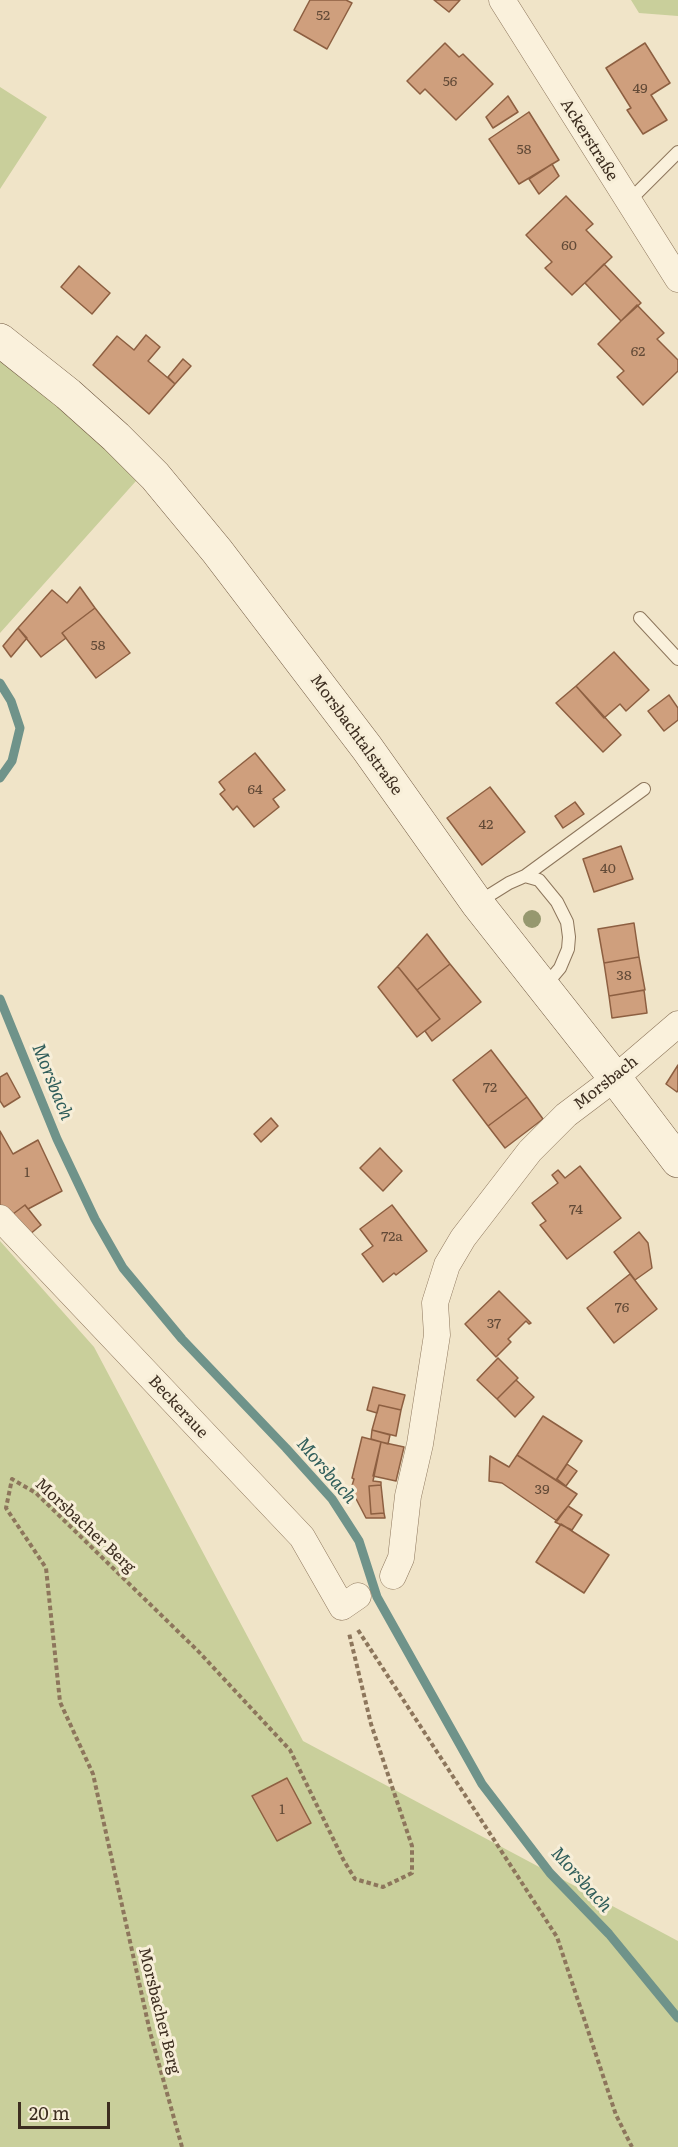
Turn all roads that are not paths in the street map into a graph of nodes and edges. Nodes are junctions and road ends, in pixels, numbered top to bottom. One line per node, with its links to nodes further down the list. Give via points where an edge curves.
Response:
1 (502, 0): 3 (street, Ackerstraße)
2 (678, 152): 3 (lane)
3 (628, 202): 4 (street, Ackerstraße)
4 (678, 279)
5 (0, 340): 10 (main road, Morsbachtalstraße, via 68,394 155,476 367,748)
6 (640, 618): 7 (lane)
7 (678, 659)
8 (644, 789): 9 (lane)
9 (525, 876): 10 (lane); 11 (lane, via 539,880 567,921 567,949 560,968)
10 (477, 903): 11 (main road, Morsbachtalstraße)
11 (543, 988): 13 (main road, Morsbachtalstraße)
12 (678, 1024): 13 (street, Morsbach)
13 (615, 1078): 14 (main road, Morsbachtalstraße); 16 (street, Morsbach, via 566,1115 530,1151 447,1265 435,1303 436,1346 408,1496 401,1558)
14 (678, 1161)
15 (0, 1218): 17 (street, Beckeraue, via 302,1537)
16 (393, 1576)
17 (350, 1601)

